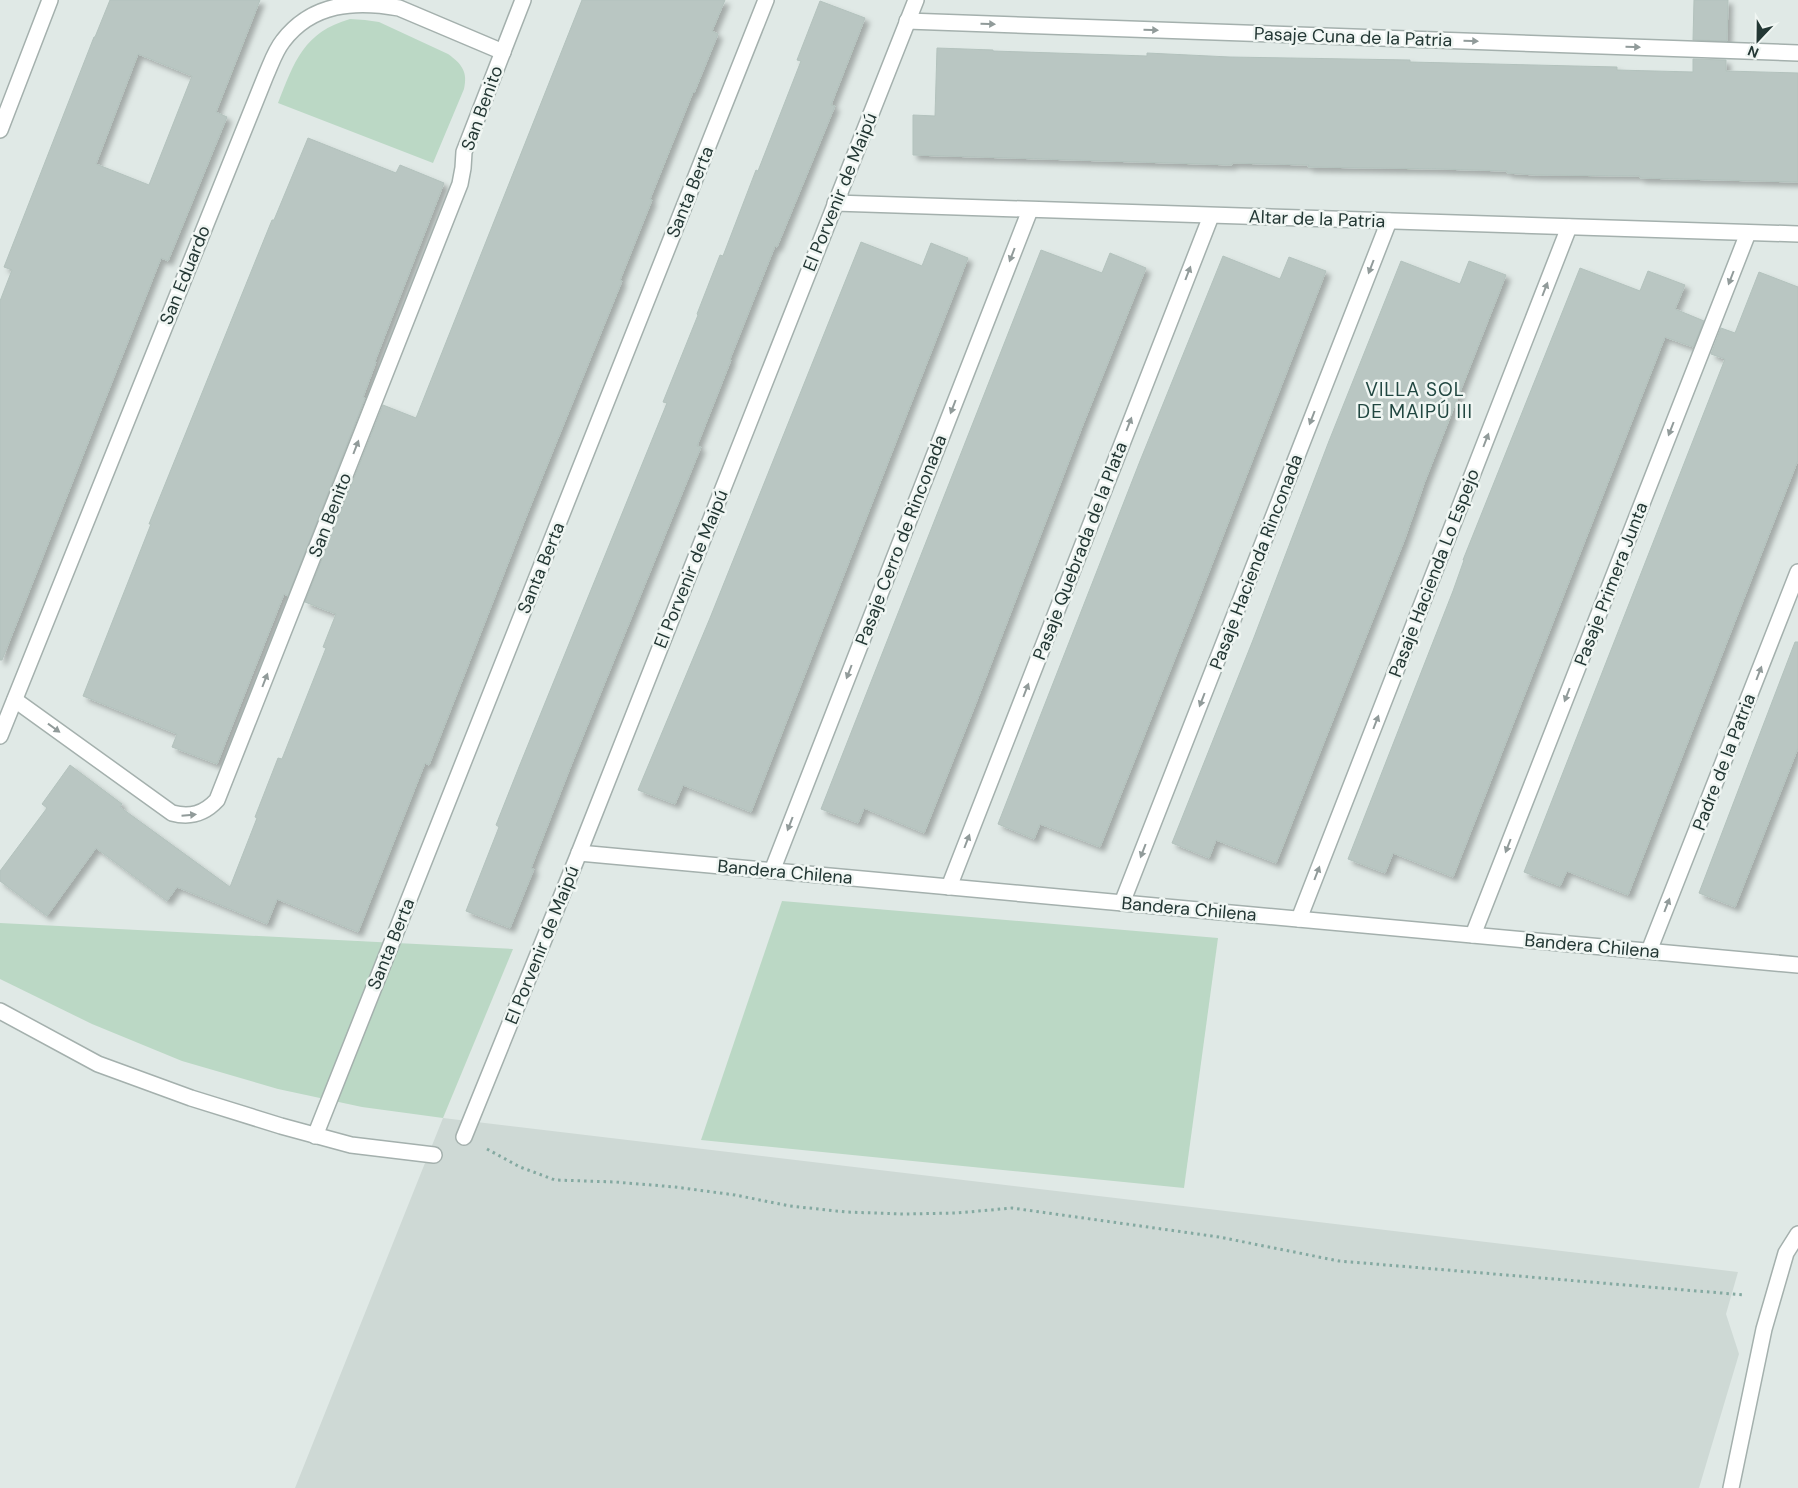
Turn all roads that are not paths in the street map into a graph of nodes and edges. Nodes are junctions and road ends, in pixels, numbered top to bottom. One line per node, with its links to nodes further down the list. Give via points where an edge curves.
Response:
1 (50, 0): 8 (street)
2 (523, 0): 6 (street, San Benito)
3 (766, 0): 28 (street, Santa Berta)
4 (916, 0): 5 (street, El Porvenir de Maipú)
5 (907, 22): 7 (street, Pasaje Cuna de la Patria, one-way to 7); 9 (street, El Porvenir de Maipú)
6 (503, 52): 17 (street, San Eduardo, via 399,8 366,1 337,4 321,10 283,40 266,75); 17 (street, San Benito, one-way to 6, via 172,813 181,816 200,813 217,800 460,184 464,152)
7 (1798, 53)
8 (0, 130)
9 (835, 203): 10 (street, Altar de la Patria); 19 (street, El Porvenir de Maipú)
10 (1030, 210): 11 (street, Altar de la Patria); 20 (street, Pasaje Cerro de Rinconada, one-way to 20)
11 (1211, 216): 12 (street, Altar de la Patria); 21 (street, Pasaje Quebrada de la Plata, one-way to 11)
12 (1389, 222): 13 (street, Altar de la Patria); 22 (street, Pasaje Hacienda Rinconada, one-way to 22)
13 (1569, 227): 14 (street, Altar de la Patria); 23 (street, Pasaje Hacienda Lo Espejo, one-way to 13)
14 (1748, 233): 15 (street, Altar de la Patria); 24 (street, Pasaje Primera Junta, one-way to 24)
15 (1798, 234)
16 (1798, 572): 25 (street, Padre de la Patria, one-way to 16)
17 (15, 700): 18 (street, San Eduardo)
18 (0, 736)
19 (579, 853): 20 (street, Bandera Chilena); 29 (street, El Porvenir de Maipú)
20 (772, 871): 21 (street, Bandera Chilena)
21 (949, 887): 22 (street, Bandera Chilena)
22 (1122, 903): 23 (street, Bandera Chilena)
23 (1299, 919): 24 (street, Bandera Chilena)
24 (1474, 935): 25 (street, Bandera Chilena)
25 (1649, 951): 26 (street, Bandera Chilena)
26 (1798, 965)
27 (0, 1011): 28 (street, via 98,1064 191,1098)
28 (315, 1136): 30 (street, via 351,1145)
29 (464, 1137)
30 (434, 1155)
31 (1798, 1234): 32 (street, via 1786,1253 1764,1329)
32 (1731, 1488)

